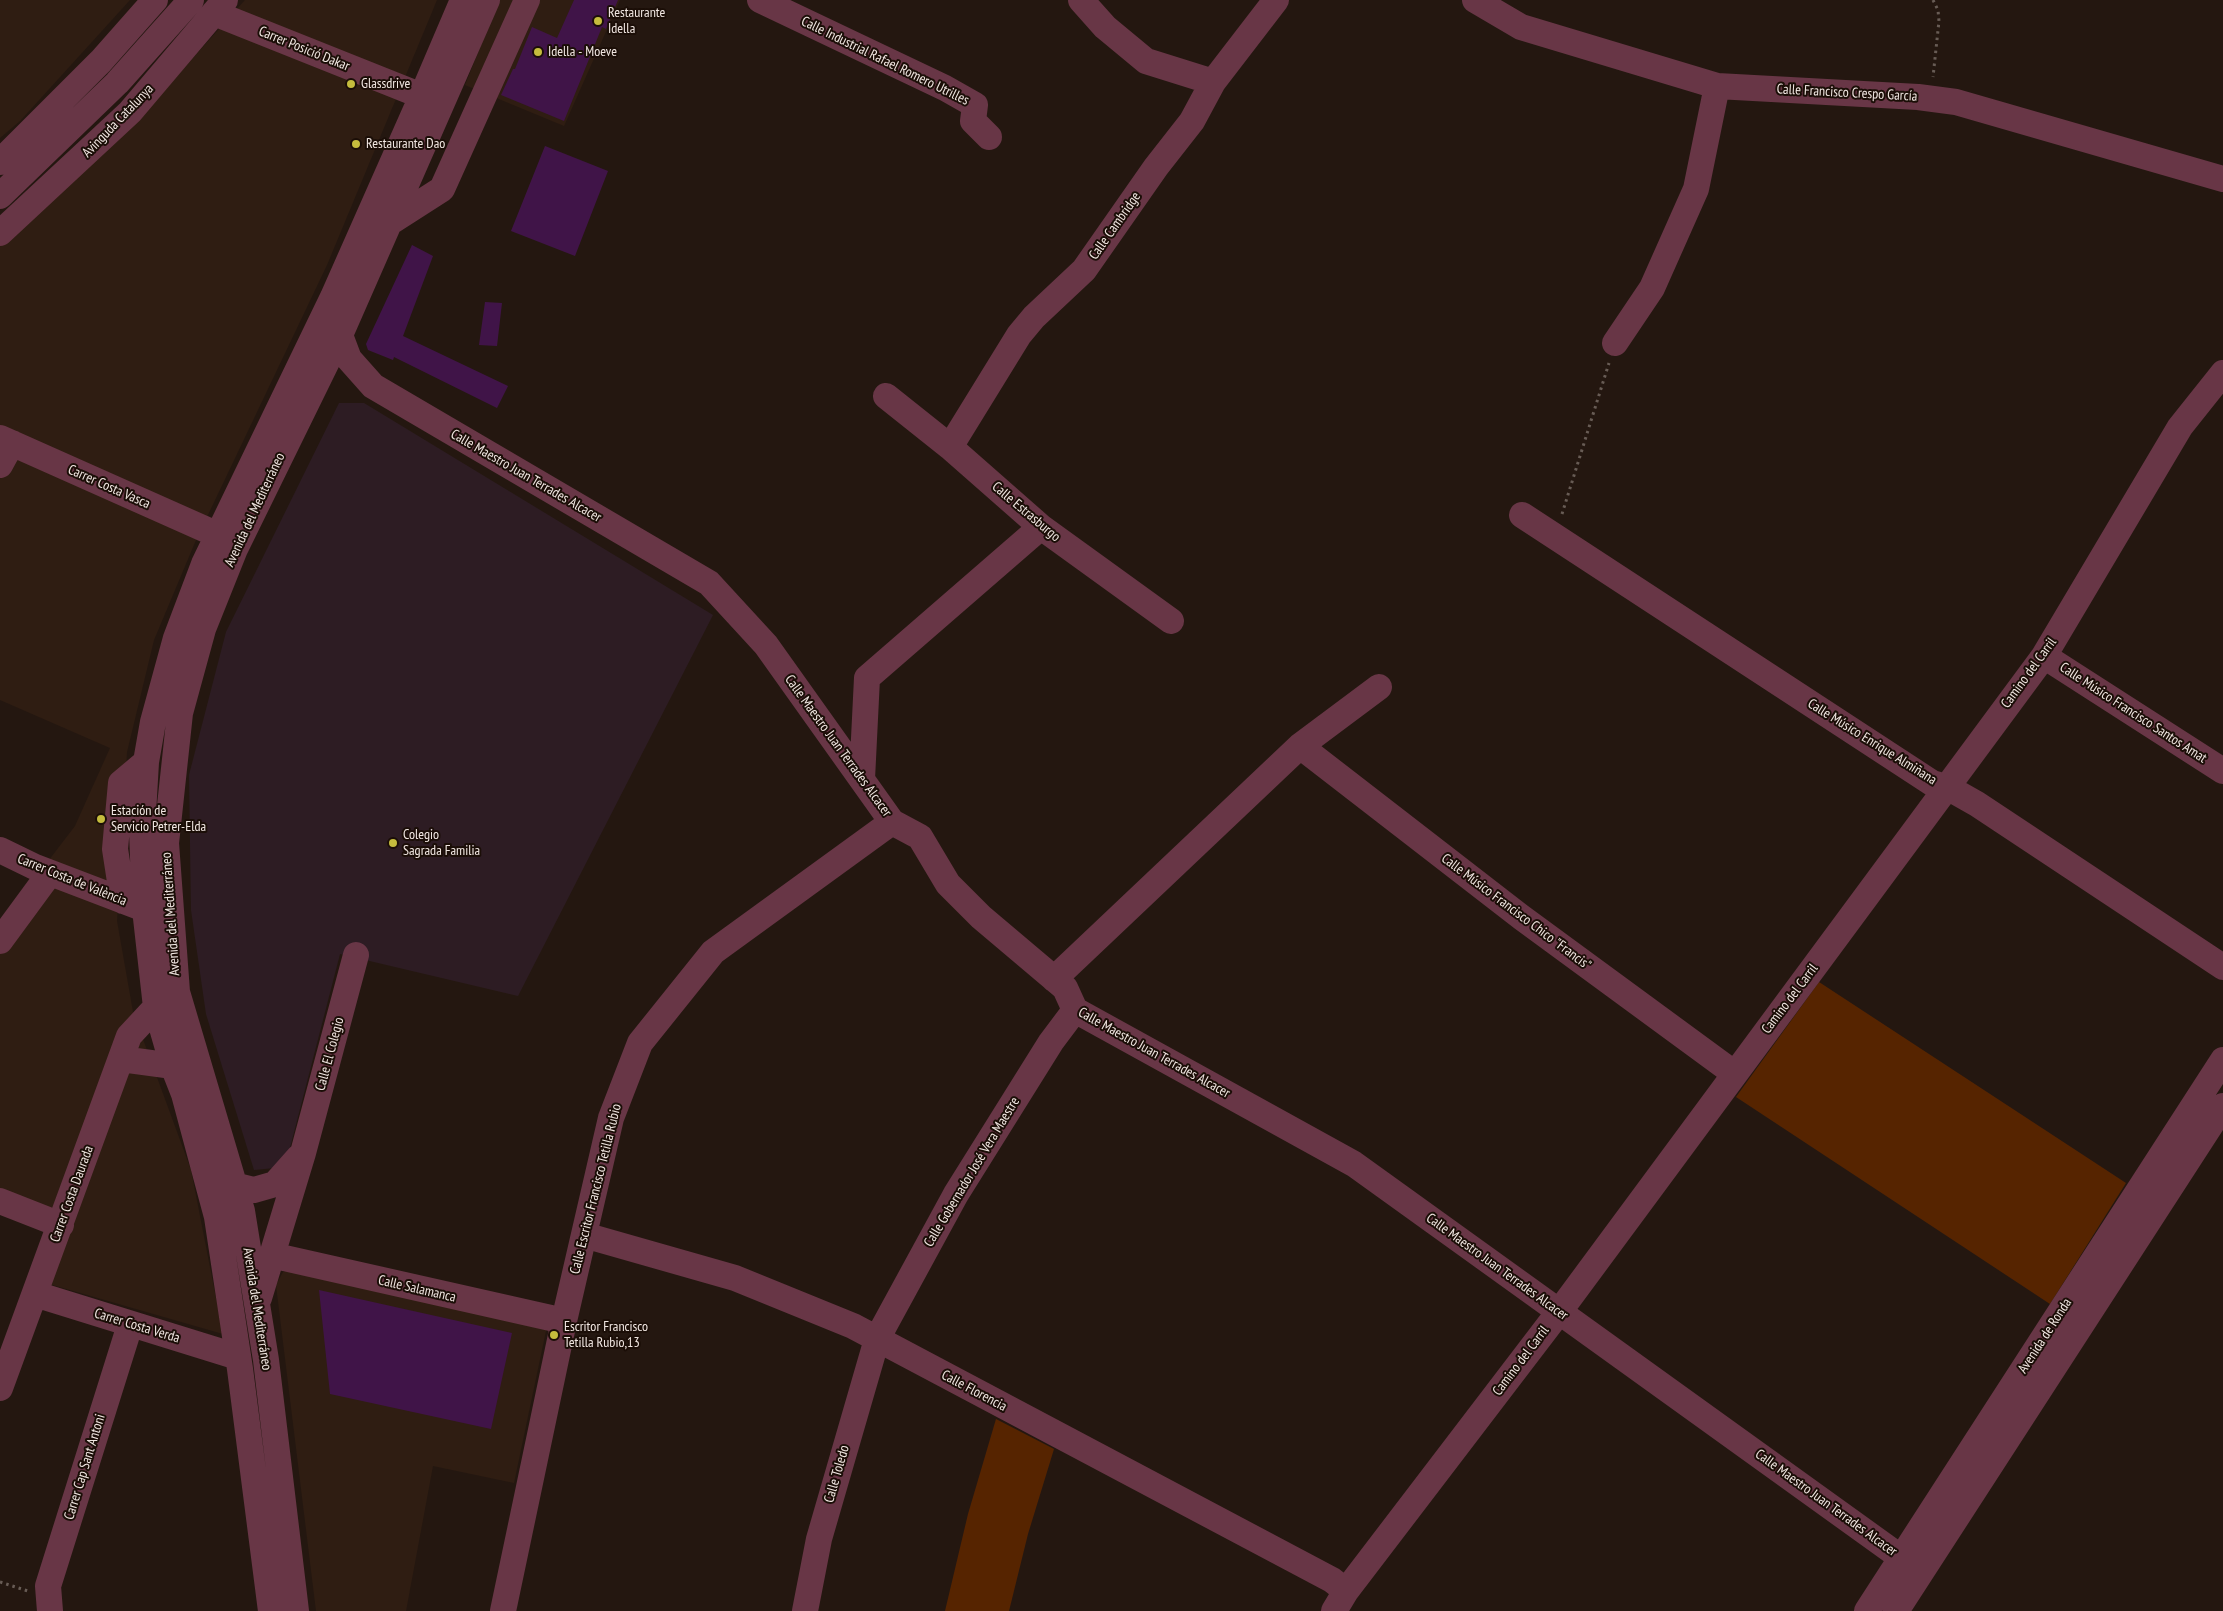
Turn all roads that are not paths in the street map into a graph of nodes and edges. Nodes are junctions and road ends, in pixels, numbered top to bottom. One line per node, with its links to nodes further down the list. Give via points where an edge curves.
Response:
1 (155, 0): 15 (street, via 101,61)
2 (191, 0): 17 (street, Avinguda Catalunya, via 117,83)
3 (527, 0): 10 (street)
4 (760, 0): 14 (street, Calle Industrial Rafael Romero Utrilles, via 975,104 973,121)
5 (1081, 0): 11 (street, via 1105,27 1146,61)
6 (1276, 0): 11 (street, Calle Cambridge)
7 (1475, 0): 12 (street, Calle Francisco Crespo García, via 1521,27)
8 (478, 3): 10 (street); 13 (street, Avenida del Mediterráneo); 18 (street, Avenida del Mediterráneo)
9 (219, 7): 13 (street, Carrer Posició Dakar); 19 (street, Avinguda Catalunya, via 130,112)
10 (503, 56): 18 (street, via 442,188)
11 (1213, 82): 26 (street, Calle Cambridge, via 1192,121 1084,270 1019,334)
12 (1717, 86): 16 (street, Calle Francisco Crespo García, via 1956,102); 21 (street, via 1696,189 1652,288)
13 (422, 96): 30 (street, Avenida del Mediterráneo, via 311,346)
14 (989, 137)
15 (4, 155)
16 (2223, 179)
17 (0, 196)
18 (389, 223): 20 (street, Avenida del Mediterráneo)
19 (0, 233)
20 (340, 335): 23 (street, Avenida del Mediterráneo); 24 (street, Calle Maestro Juan Terrades Alcacer, via 349,359)
21 (1615, 343)
22 (2223, 373): 32 (street, Camino del Carril, via 2180,427)
23 (315, 386): 24 (street, Calle Maestro Juan Terrades Alcacer, via 344,381); 54 (street, Avenida del Mediterráneo, via 235,550 203,629 180,713 166,843 177,992)
24 (373, 386): 36 (street, Calle Maestro Juan Terrades Alcacer, via 709,583 766,645)
25 (886, 396): 26 (street, Calle Estrasburgo)
26 (950, 447): 29 (street, Calle Estrasburgo)
27 (4, 449): 30 (street, Carrer Costa Vasca)
28 (1522, 515): 37 (street, Calle Músico Enrique Almiñana, via 1932,783)
29 (1041, 527): 31 (street, Calle Estrasburgo); 36 (street, via 866,678)
30 (218, 536): 41 (street, Avenida del Mediterráneo, via 176,638 153,722 146,762)
31 (1170, 621)
32 (2044, 656): 35 (street, Calle Músico Francisco Santos Amat); 37 (street, Camino del Carril)
33 (1379, 687): 34 (street)
34 (1300, 746): 45 (street); 51 (street, Calle Músico Francisco Chico "Francis", via 1521,917)
35 (2223, 771)
36 (862, 779): 38 (street, Calle Maestro Juan Terrades Alcacer)
37 (1947, 787): 44 (street, Calle Músico Enrique Almiñana); 51 (street, Camino del Carril)
38 (892, 822): 45 (street, Calle Maestro Juan Terrades Alcacer, via 920,837 948,884 981,918); 57 (street, Calle Escritor Francisco Tetilla Rubio, via 713,952 640,1043 611,1118)
39 (0, 850): 40 (street, Carrer Costa de València)
40 (50, 873): 41 (street, Carrer Costa de València); 42 (street)
41 (134, 905): 46 (street, Avenida del Mediterráneo)
42 (0, 941)
43 (356, 955): 53 (street, Calle El Colegio)
44 (2223, 967)
45 (1054, 979): 47 (street, Calle Maestro Juan Terrades Alcacer, via 1064,988)
46 (156, 1006): 48 (street, Carrer Costa Daurada, via 129,1036); 50 (street, Avenida del Mediterráneo)
47 (1075, 1010): 61 (street, Calle Maestro Juan Terrades Alcacer, via 1354,1164); 64 (street, Calle Gobernador José Vera Maestre, via 1050,1042 956,1194)
48 (121, 1059): 50 (street); 56 (street, Carrer Costa Daurada)
49 (2223, 1060): 67 (street, Avenida de Ronda)
50 (173, 1066): 65 (street, Avenida del Mediterráneo, via 184,1094 218,1217)
51 (1735, 1074): 61 (street, Camino del Carril)
52 (2223, 1106): 67 (street, Avenida de Ronda)
53 (303, 1153): 54 (street, Calle El Colegio, via 275,1184 254,1190); 58 (street, Calle El Colegio)
54 (234, 1185): 60 (street, Avenida del Mediterráneo, via 242,1210)
55 (0, 1201): 56 (street)
56 (61, 1224): 59 (street, Carrer Costa Daurada)
57 (584, 1235): 62 (street, Calle Escritor Francisco Tetilla Rubio); 64 (street, Calle Florencia, via 735,1278)
58 (271, 1255): 60 (street, Calle El Colegio); 62 (street, Calle Salamanca)
59 (35, 1294): 63 (street, Carrer Costa Verda); 66 (street, Carrer Costa Daurada)
60 (257, 1304): 71 (street, Avenida del Mediterráneo)
61 (1559, 1312): 67 (street, Calle Maestro Juan Terrades Alcacer); 68 (street, Camino del Carril)
62 (564, 1322): 72 (street, Calle Escritor Francisco Tetilla Rubio)
63 (130, 1325): 65 (street, Carrer Costa Verda); 69 (street, Carrer Cap Sant Antoni, via 48,1586)
64 (877, 1339): 68 (street, Calle Florencia, via 1332,1580); 73 (street, Calle Toledo, via 819,1539)
65 (238, 1357): 70 (street, Avenida del Mediterráneo)
66 (0, 1388)
67 (1911, 1565): 74 (street, Avenida de Ronda); 75 (street, Avenida de Ronda)
68 (1340, 1601)
69 (50, 1611)
70 (271, 1611)
71 (296, 1611)
72 (503, 1611)
73 (805, 1611)
74 (1867, 1611)
75 (1896, 1611)

